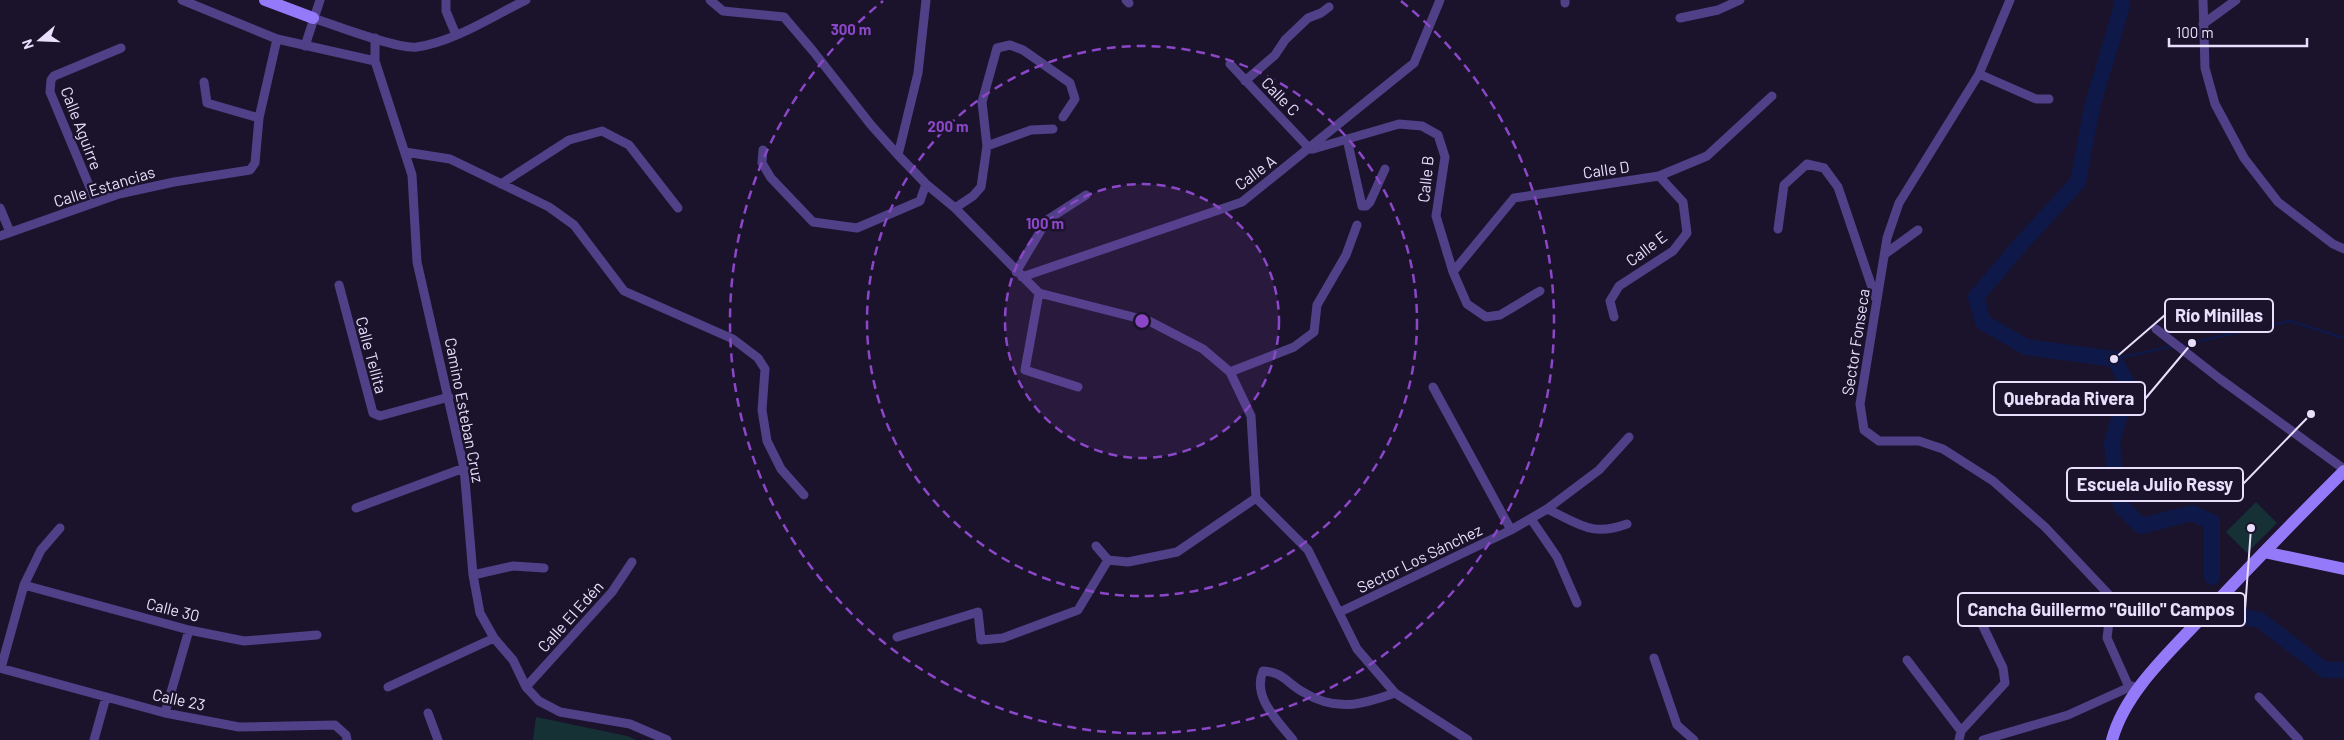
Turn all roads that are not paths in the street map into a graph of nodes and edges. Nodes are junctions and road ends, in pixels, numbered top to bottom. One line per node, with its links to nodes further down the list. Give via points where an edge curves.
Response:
1 (182, 0): 19 (street)
2 (265, 0): 14 (street)
3 (320, 0): 14 (street)
4 (446, 0): 17 (street, via 446,11)
5 (526, 0): 17 (street)
6 (710, 0): 37 (street, via 723,11 784,18)
7 (926, 0): 37 (street, via 918,73)
8 (1440, 0): 35 (street, Calle A, via 1414,63)
9 (1740, 0): 15 (street, via 1718,10)
10 (2010, 0): 24 (street, Sector Fonseca)
11 (2203, 0): 16 (street)
12 (2236, 0): 16 (street)
13 (1328, 8): 25 (street, via 1308,18 1285,40 1275,55)
14 (313, 18): 18 (street); 20 (street)
15 (1680, 18)
16 (2203, 24): 52 (street, via 2205,68 2215,104 2244,158 2278,202)
17 (456, 35): 18 (street, via 416,48)
18 (375, 38): 22 (street, Camino Esteban Cruz)
19 (277, 39): 20 (street); 30 (street)
20 (305, 46): 22 (street)
21 (121, 48): 43 (street, Calle Aguirre, via 54,76 49,86)
22 (375, 60): 36 (street, Camino Esteban Cruz)
23 (1230, 64): 25 (street, Calle C)
24 (1979, 74): 28 (street, via 2036,99); 53 (street, Sector Fonseca, via 1899,203)
25 (1245, 81): 35 (street, Calle C)
26 (204, 82): 30 (street, via 207,103)
27 (1772, 96): 39 (street, Calle D, via 1708,156)
28 (2049, 99)
29 (1063, 117): 33 (street, via 1075,99 1070,84 1023,50 1010,45 997,48 982,102)
30 (259, 118): 43 (street, Calle Estancias, via 253,168 246,172 139,189)
31 (1052, 129): 33 (street, via 1031,130)
32 (1347, 139): 35 (street, Calle B); 38 (street, via 1362,206 1366,206 1373,197); 54 (street, Calle B, via 1398,124 1422,126 1438,135 1445,157 1436,216)
33 (987, 146): 46 (street, via 981,187)
34 (764, 150): 41 (street, via 762,163 771,178 813,222 857,228 920,201)
35 (1309, 150): 55 (street, Calle A, via 1242,202)
36 (405, 152): 40 (street, via 450,159); 65 (street, Camino Esteban Cruz, via 412,175 417,262)
37 (898, 155): 41 (street)
38 (1385, 169)
39 (1659, 176): 54 (street, Calle D, via 1514,198); 60 (street, Calle E, via 1684,202 1687,232 1673,251 1619,286 1610,301)
40 (501, 184): 45 (street, via 569,140 602,131 628,145); 69 (street, via 549,207 574,225 624,291 733,339 758,358 764,370 762,410 767,440 781,469)
41 (926, 184): 46 (street)
42 (1086, 195): 55 (street, via 1047,220)
43 (96, 202): 50 (street, Calle Estancias)
44 (0, 208): 50 (street)
45 (678, 208)
46 (955, 208): 55 (street)
47 (1358, 225): 62 (street, via 1346,255 1318,305 1314,332 1294,347)
48 (1778, 229): 59 (street, via 1784,185 1807,164 1824,168 1838,188)
49 (1918, 230): 53 (street)
50 (10, 232): 51 (street, Calle Estancias)
51 (0, 236)
52 (2344, 249)
53 (1885, 254): 59 (street, Sector Fonseca)
54 (1453, 272): 57 (street, Calle B, via 1467,304 1486,317 1500,315)
55 (1019, 274): 58 (street)
56 (339, 285): 65 (street, Calle Tellita, via 372,413 380,416)
57 (1540, 290)
58 (1040, 293): 62 (street, via 1149,321 1203,349); 63 (street, via 1025,370)
59 (1877, 302): 98 (street, Sector Fonseca, via 1860,404 1864,430 1879,441 1919,441 1943,449 1993,481 2045,528 2112,598 2107,638)
60 (1614, 317)
61 (2156, 329): 68 (street)
62 (1230, 372): 70 (street, via 1251,416)
63 (1078, 387)
64 (1433, 387): 76 (street)
65 (449, 397): 67 (street, Camino Esteban Cruz)
66 (1629, 436): 72 (street, Sector Los Sánchez, via 1599,470)
67 (464, 468): 71 (street); 83 (street, Camino Esteban Cruz)
68 (2344, 470): 78 (street)
69 (804, 495)
70 (1256, 498): 79 (street, via 1178,552 1128,562); 86 (street, via 1308,550)
71 (356, 508)
72 (1547, 509): 73 (street, Sector Los Sánchez); 74 (street, via 1594,531 1612,530)
73 (1531, 519): 76 (street, Sector Los Sánchez); 85 (street, via 1557,557)
74 (1627, 524)
75 (60, 528): 84 (street, via 41,550)
76 (1511, 530): 86 (street, Sector Los Sánchez)
77 (1096, 546): 79 (street)
78 (2264, 552): 82 (street); 95 (street)
79 (1108, 560): 90 (street, via 1078,610 1004,638 981,640 978,612)
80 (632, 562): 97 (street, Calle El Edén, via 612,592)
81 (544, 568): 83 (street, via 513,566)
82 (2344, 569)
83 (473, 575): 91 (street, Camino Esteban Cruz, via 480,613)
84 (24, 585): 88 (street, Calle 30); 94 (street)
85 (1577, 603)
86 (1340, 612): 99 (street, via 1357,649)
87 (1980, 620): 104 (street, via 2003,668 2005,683)
88 (189, 630): 89 (street, Calle 30, via 244,641); 102 (street)
89 (317, 636)
90 (897, 636)
91 (494, 638): 96 (street); 97 (street, Camino Esteban Cruz, via 513,660)
92 (1654, 658): 111 (street, via 1677,725)
93 (1907, 660): 104 (street)
94 (0, 668): 100 (street, Calle 23)
95 (2143, 680): 98 (street); 113 (street, via 2115,728)
96 (388, 687)
97 (526, 687): 108 (street, Camino Esteban Cruz, via 539,702 560,712 630,724)
98 (2129, 687): 112 (street, via 2068,715)
99 (1395, 693): 109 (street, via 1364,704 1331,705 1302,692 1276,672 1263,671 1258,681 1264,704); 110 (street)
100 (106, 697): 102 (street, Calle 23); 105 (street)
101 (2259, 697): 114 (street)
102 (165, 713): 106 (street, Calle 23, via 239,727 335,725)
103 (428, 714): 107 (street)
104 (1960, 736)
105 (94, 740)
106 (348, 740)
107 (438, 740)
108 (667, 740)
109 (1292, 740)
110 (1468, 740)
111 (1694, 740)
112 (1982, 740)
113 (2112, 740)
114 (2299, 740)

